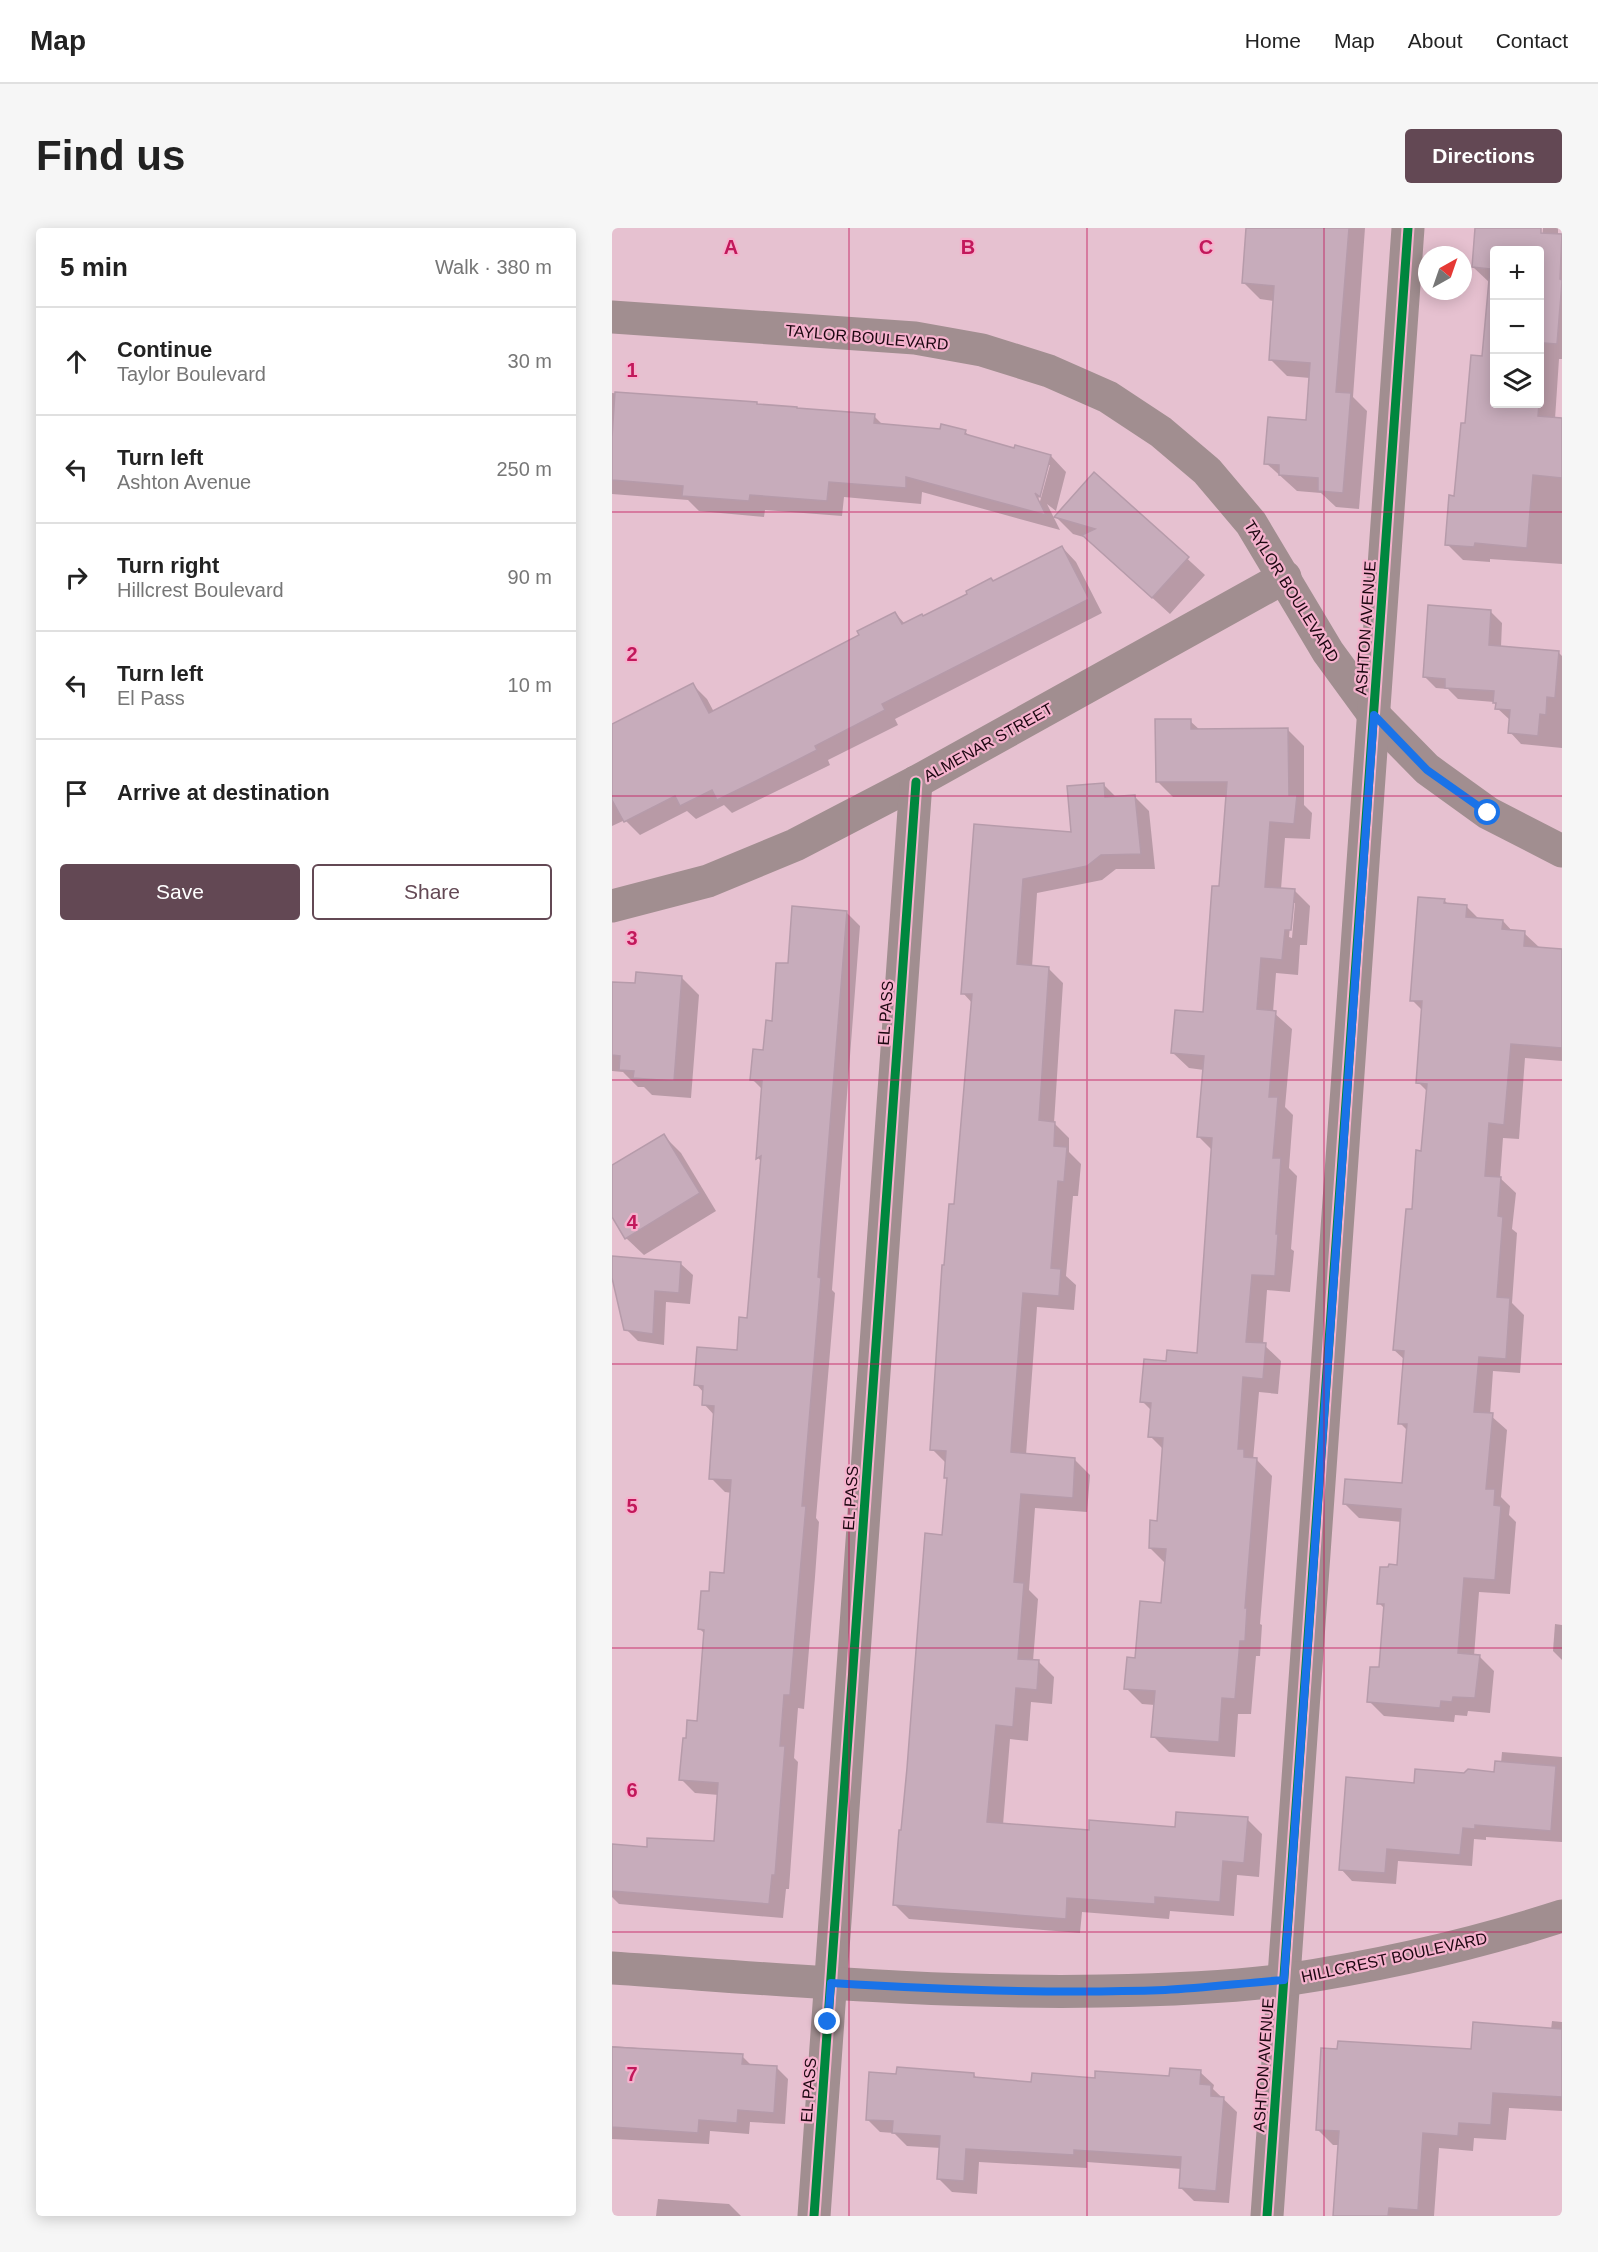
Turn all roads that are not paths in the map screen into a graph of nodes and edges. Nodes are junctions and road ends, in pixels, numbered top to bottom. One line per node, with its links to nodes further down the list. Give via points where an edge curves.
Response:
1 (1408, 228): 4 (street, ASHTON AVENUE)
2 (612, 317): 3 (street, TAYLOR BOULEVARD, via 915,338 982,350 1049,371 1108,397 1161,432 1207,471 1251,523)
3 (1286, 577): 4 (street, TAYLOR BOULEVARD, via 1328,652); 5 (street, ALMENAR STREET)
4 (1374, 715): 6 (street, TAYLOR BOULEVARD, via 1427,770 1488,813); 10 (street, ASHTON AVENUE)
5 (916, 782): 7 (street, ALMENAR STREET, via 795,845 708,881); 11 (street, EL PASS)
6 (1562, 851)
7 (612, 906)
8 (1562, 1916): 10 (street, HILLCREST BOULEVARD, via 1508,1934 1398,1960)
9 (612, 1968): 11 (street, HILLCREST BOULEVARD)
10 (1284, 1980): 11 (street, HILLCREST BOULEVARD, via 1167,1990 1053,1992); 13 (street, ASHTON AVENUE)
11 (831, 1983): 12 (street, EL PASS)
12 (814, 2216)
13 (1267, 2216)

